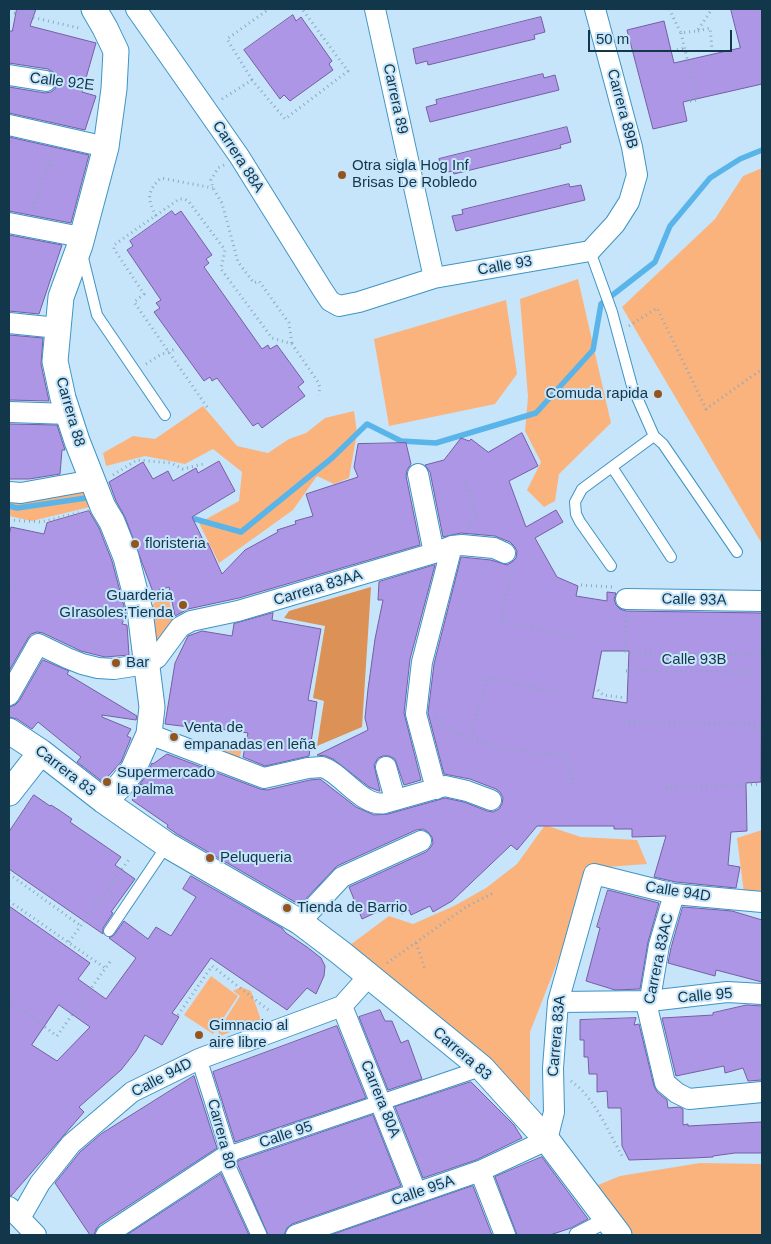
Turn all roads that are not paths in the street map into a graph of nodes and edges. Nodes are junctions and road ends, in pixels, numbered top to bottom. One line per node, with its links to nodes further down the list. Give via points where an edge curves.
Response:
1 (136, 9): 13 (street, Carrera 88A, via 239,156 330,301)
2 (375, 9): 12 (street, Carrera 89)
3 (595, 9): 11 (street, Carrera 89B, via 637,175 629,202)
4 (87, 19): 8 (street, Carrera 88, via 105,28 116,51)
5 (9, 75): 6 (street, Calle 92E)
6 (46, 81)
7 (9, 125): 8 (street)
8 (106, 147): 10 (street, Carrera 88)
9 (18, 225): 10 (street)
10 (80, 241): 15 (street, Carrera 88, via 62,297); 18 (lane, via 97,316)
11 (590, 252): 12 (street, Calle 93); 19 (lane, via 612,312 632,386)
12 (434, 278): 13 (street, Calle 93)
13 (339, 306)
14 (9, 323): 15 (street)
15 (58, 328): 17 (street, Carrera 88, via 56,361 63,398)
16 (9, 412): 17 (street)
17 (70, 414): 22 (street, Carrera 88)
18 (165, 415)
19 (654, 436): 20 (lane); 25 (lane)
20 (612, 467): 26 (lane); 28 (lane, via 582,489 575,502 580,522)
21 (418, 474): 24 (street)
22 (97, 491): 23 (street); 31 (street, Carrera 88, via 126,557 140,611)
23 (9, 492)
24 (449, 548): 27 (street, Carrera 83AA, via 494,548); 31 (street, Carrera 83AA, via 238,611 191,621 180,627 157,658); 37 (street, via 422,662 416,714)
25 (737, 552)
26 (671, 557)
27 (510, 558)
28 (611, 566)
29 (622, 593): 30 (street, Calle 93A)
30 (762, 601)
31 (146, 664): 32 (street, via 98,668 75,662 38,644); 34 (street, Carrera 88, via 152,706)
32 (9, 695)
33 (9, 731): 35 (street, Carrera 83)
34 (149, 734): 39 (street, via 264,778 322,767 371,802 381,804); 41 (street, Carrera 88, via 133,770)
35 (41, 752): 38 (street); 41 (street, Carrera 83)
36 (386, 767): 39 (street)
37 (436, 788): 39 (street); 40 (street, via 445,786)
38 (9, 793)
39 (395, 799)
40 (491, 800)
41 (104, 802): 43 (street, Carrera 83)
42 (421, 842): 47 (street, via 342,877)
43 (167, 845): 47 (street, Carrera 83); 48 (lane)
44 (594, 874): 45 (street, Calle 94D); 52 (street, Carrera 83A)
45 (674, 894): 46 (street, Calle 94D); 51 (street, Carrera 83AC, via 659,945)
46 (762, 902)
47 (300, 922): 49 (street, Carrera 83)
48 (109, 930)
49 (368, 977): 53 (street, Calle 94D); 55 (street, Carrera 83)
50 (762, 994): 51 (street, Calle 95, via 727,992)
51 (650, 1001): 52 (street, Calle 95); 56 (street, Carrera 83AC, via 648,1011 665,1082 688,1099)
52 (558, 1002): 58 (street, Carrera 83A, via 553,1068 554,1112)
53 (342, 1006): 54 (street, Calle 94D); 57 (street, Carrera 80A)
54 (199, 1059): 59 (street, Carrera 80); 62 (street, Calle 94D, via 132,1092 70,1144)
55 (482, 1068): 57 (street, Calle 95); 58 (street, Carrera 83)
56 (762, 1092)
57 (381, 1102): 59 (street, Calle 95); 61 (street, Carrera 80A)
58 (546, 1140): 60 (street, Calle 95A); 63 (street, Carrera 83)
59 (227, 1156): 65 (street, Calle 95); 66 (street, Carrera 80)
60 (480, 1171): 61 (street, Calle 95A); 68 (street)
61 (416, 1192): 67 (street, Calle 95A)
62 (14, 1213): 64 (street)
63 (613, 1227): 69 (street)
64 (36, 1235)
65 (106, 1235)
66 (259, 1235)
67 (296, 1235)
68 (504, 1235)
69 (578, 1235)

